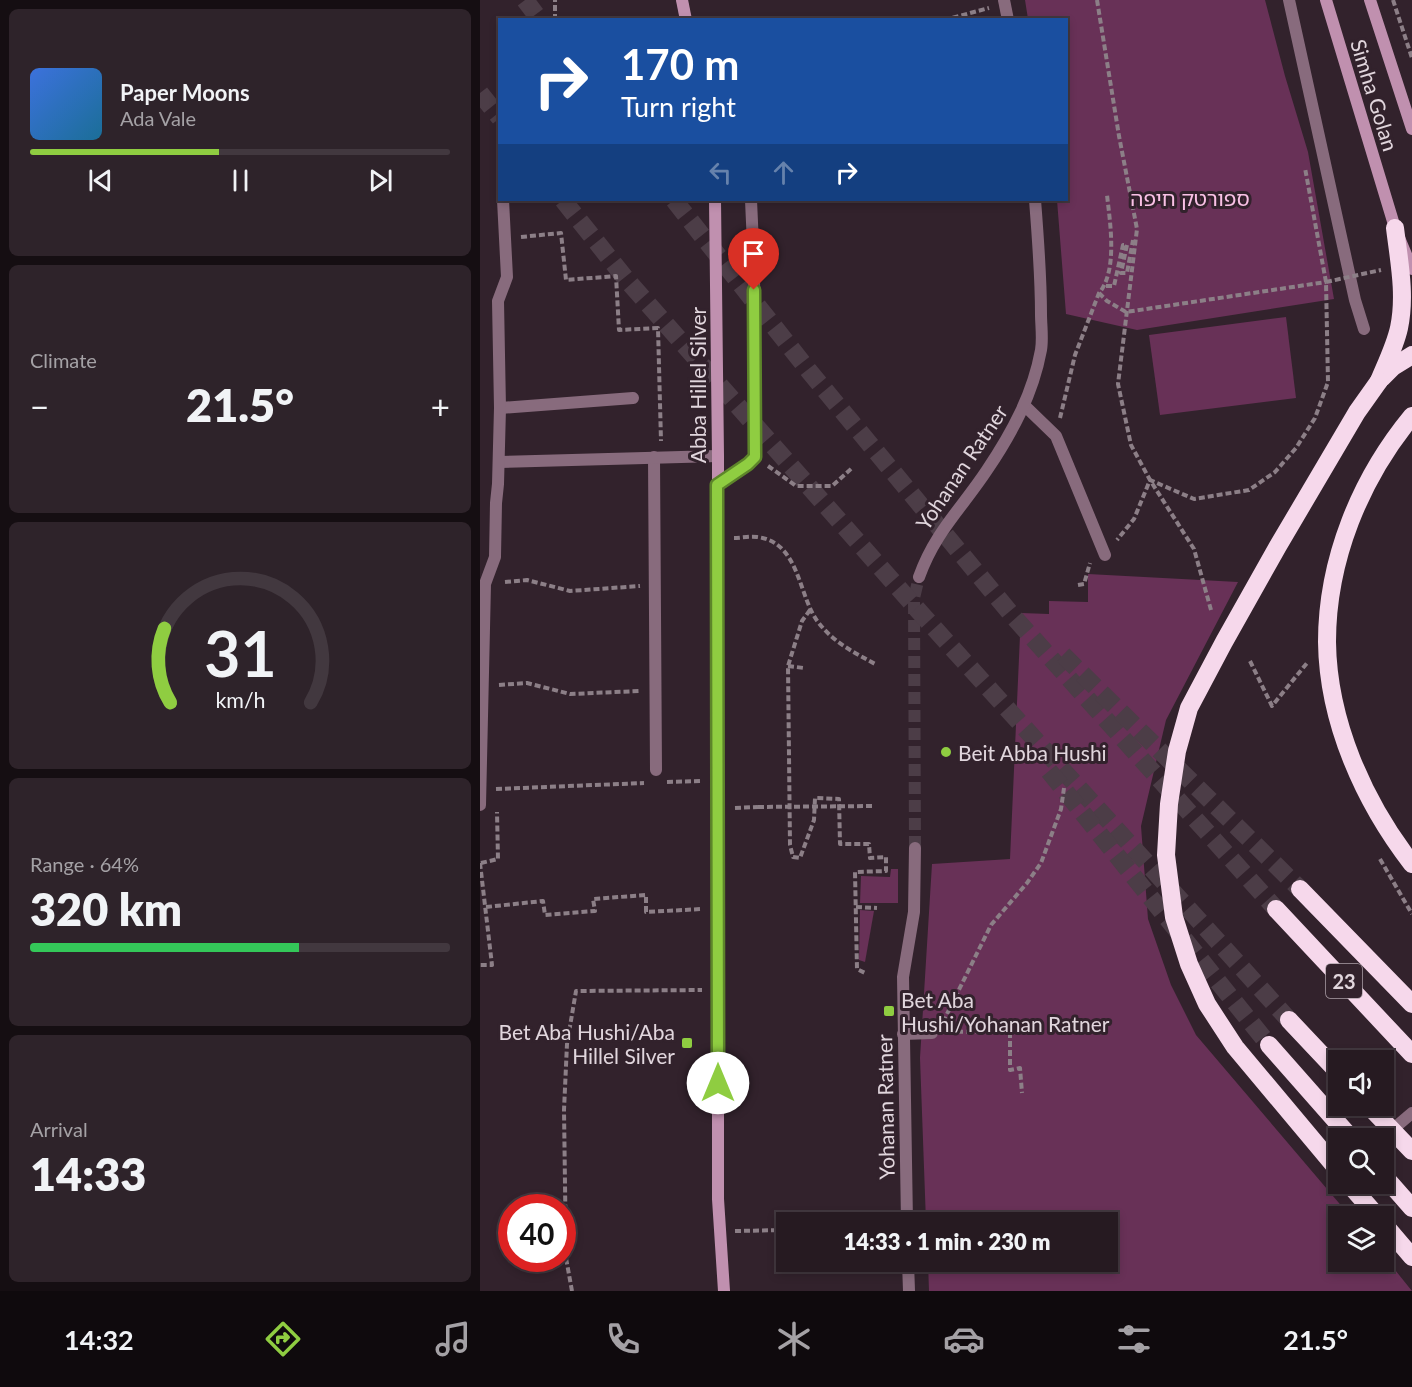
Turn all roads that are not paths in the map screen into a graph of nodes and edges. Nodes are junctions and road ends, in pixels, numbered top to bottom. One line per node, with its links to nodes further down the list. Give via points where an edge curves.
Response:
1 (682, 0): 6 (street)
2 (1289, 0): 15 (street)
3 (1326, 0): 13 (street, Simha Golan)
4 (1370, 0): 8 (street, Simha Golan)
5 (1004, 2): 7 (street)
6 (686, 18)
7 (1008, 18)
8 (1412, 129)
9 (503, 201): 20 (street, via 507,277 498,301)
10 (715, 201): 24 (street, Abba Hillel Silver)
11 (751, 201): 27 (street, via 755,457)
12 (1035, 201): 19 (street, Yohanan Ratner, via 1041,349)
13 (1395, 228): 14 (street, Simha Golan); 17 (highway, via 1401,310 1392,350)
14 (1412, 269)
15 (1364, 329)
16 (1412, 355): 17 (highway)
17 (1379, 381): 51 (highway, bridge, via 1278,546 1189,708 1169,804 1166,855 1174,917 1189,964 1207,1004 1235,1047)
18 (633, 398): 20 (street)
19 (1025, 406): 28 (street, via 1056,436); 29 (street, Yohanan Ratner, via 1004,446 939,534)
20 (500, 408): 26 (street)
21 (1412, 416): 23 (highway)
22 (1412, 436): 23 (highway)
23 (1390, 442): 34 (highway, via 1348,527 1337,568 1327,643 1332,692 1349,754 1376,811)
24 (718, 456): 25 (street); 27 (street, Abba Hillel Silver)
25 (654, 458): 26 (street); 30 (street)
26 (499, 462): 31 (street, via 495,556 485,584)
27 (717, 485): 60 (street, Abba Hillel Silver, via 720,1232)
28 (1105, 555)
29 (919, 577)
30 (656, 770)
31 (481, 789): 32 (street)
32 (480, 805)
33 (915, 848): 40 (street, Yohanan Ratner, via 914,912 903,977)
34 (1412, 864)
35 (1300, 889): 37 (highway)
36 (1276, 909): 42 (highway, 23)
37 (1412, 1004)
38 (1289, 1020): 43 (highway)
39 (932, 1032): 40 (street)
40 (903, 1034): 56 (street, Yohanan Ratner)
41 (1269, 1045): 46 (highway)
42 (1412, 1054)
43 (1328, 1061)
44 (1412, 1113): 48 (street)
45 (1379, 1116): 47 (highway)
46 (1342, 1128)
47 (1390, 1128)
48 (1394, 1128)
49 (1394, 1132): 50 (highway)
50 (1412, 1151)
51 (1328, 1158)
52 (1394, 1188): 55 (highway)
53 (1358, 1194): 54 (highway)
54 (1369, 1206)
55 (1412, 1208)
56 (907, 1212)
57 (1394, 1236): 58 (highway)
58 (1412, 1257)
59 (908, 1272): 61 (street)
60 (724, 1291)
61 (909, 1291)

